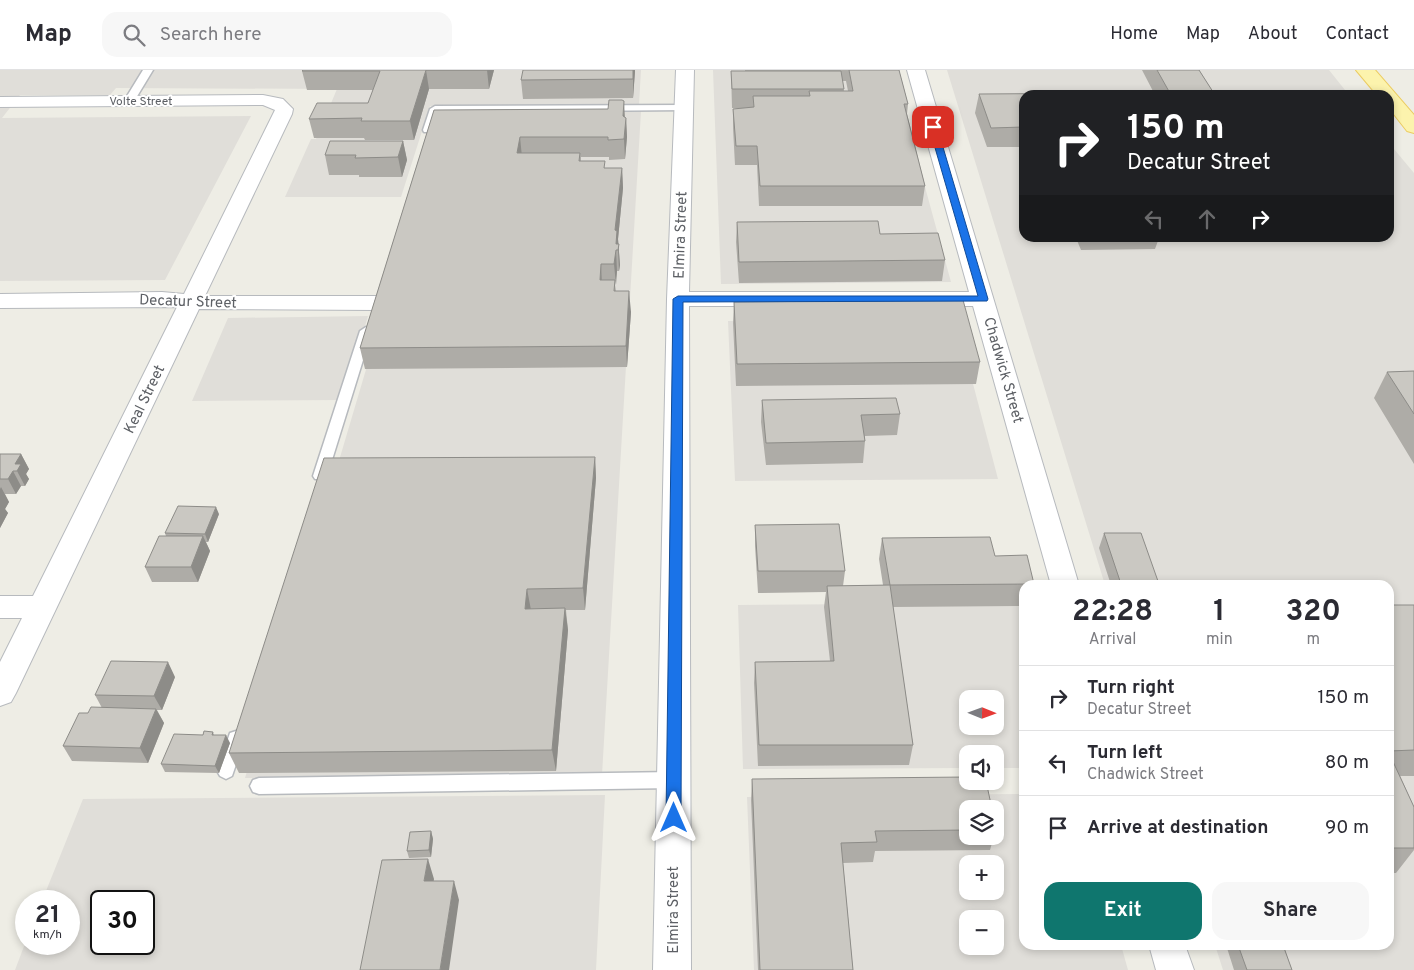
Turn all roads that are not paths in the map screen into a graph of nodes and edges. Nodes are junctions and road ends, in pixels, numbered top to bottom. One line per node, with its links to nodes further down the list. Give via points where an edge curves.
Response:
1 (148, 70): 6 (lane)
2 (685, 70): 10 (street, Elmira Street)
3 (916, 70): 14 (street, Chadwick Street)
4 (1365, 70): 5 (main road)
5 (1383, 90)
6 (129, 101): 7 (street, Volte Street); 9 (street, Volte Street, via 263,100)
7 (0, 102)
8 (1394, 103): 11 (main road)
9 (280, 104): 16 (street, Keal Street, via 283,114)
10 (684, 108): 12 (lane, via 435,109); 13 (street, Elmira Street)
11 (1414, 126)
12 (423, 146)
13 (678, 299): 14 (street); 25 (street, Elmira Street)
14 (983, 299): 19 (street, Chadwick Street)
15 (0, 301): 16 (street, Decatur Street)
16 (192, 301): 17 (street, Decatur Street); 20 (street, Keal Street)
17 (374, 307): 18 (lane)
18 (316, 490)
19 (1064, 580)
20 (42, 607): 21 (street); 22 (street, Keal Street)
21 (0, 608)
22 (0, 693)
23 (241, 724): 24 (lane)
24 (226, 771)
25 (674, 780): 26 (lane); 28 (street, Elmira Street)
26 (260, 786)
27 (1169, 950): 29 (street)
28 (672, 970)
29 (1175, 970)

